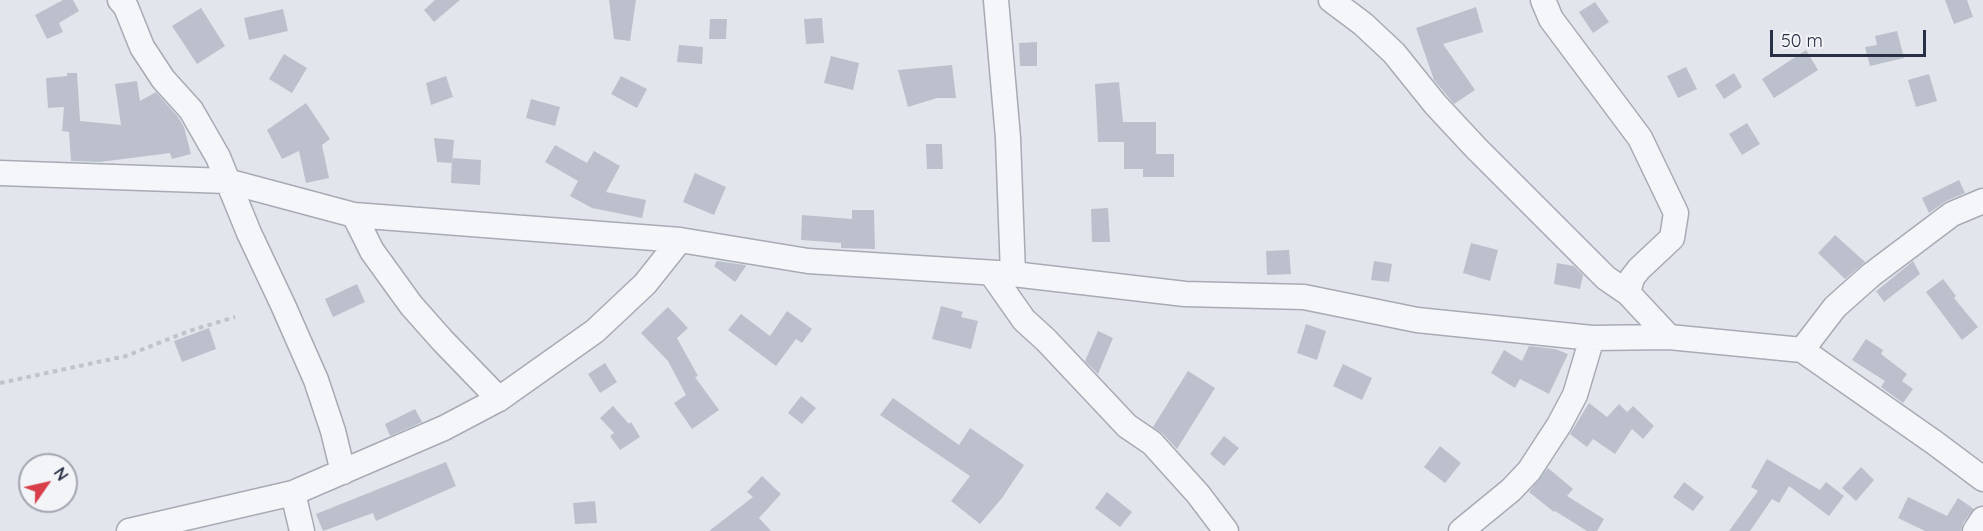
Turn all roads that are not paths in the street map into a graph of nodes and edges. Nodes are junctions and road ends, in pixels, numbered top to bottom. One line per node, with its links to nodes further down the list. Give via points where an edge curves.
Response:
1 (120, 0): 6 (street, via 142,47 190,110 218,157)
2 (996, 0): 10 (street, via 1008,138)
3 (1331, 0): 11 (street, via 1394,53 1476,148 1606,278)
4 (1543, 0): 11 (street, via 1551,19 1640,138 1676,213 1672,238 1639,269)
5 (0, 172): 6 (street)
6 (227, 181): 8 (street); 16 (street, via 316,380)
7 (1983, 201): 14 (street, via 1952,214 1871,275 1835,307)
8 (354, 215): 9 (street); 15 (street, via 372,251 411,305)
9 (680, 240): 10 (street, via 808,261); 15 (street, via 645,284 595,331)
10 (1002, 273): 13 (street, via 1185,294 1304,297 1417,320); 22 (street, via 1024,320 1127,426 1152,443)
11 (1628, 293): 12 (street)
12 (1669, 337): 13 (street); 14 (street)
13 (1592, 338): 23 (street, via 1575,395 1529,471)
14 (1802, 350): 17 (street)
15 (499, 399): 16 (street)
16 (343, 472): 18 (street)
17 (1983, 479)
18 (292, 493): 20 (street); 21 (street)
19 (1983, 519): 24 (street)
20 (129, 531)
21 (302, 531)
22 (1226, 531)
23 (1461, 531)
24 (1975, 531)

